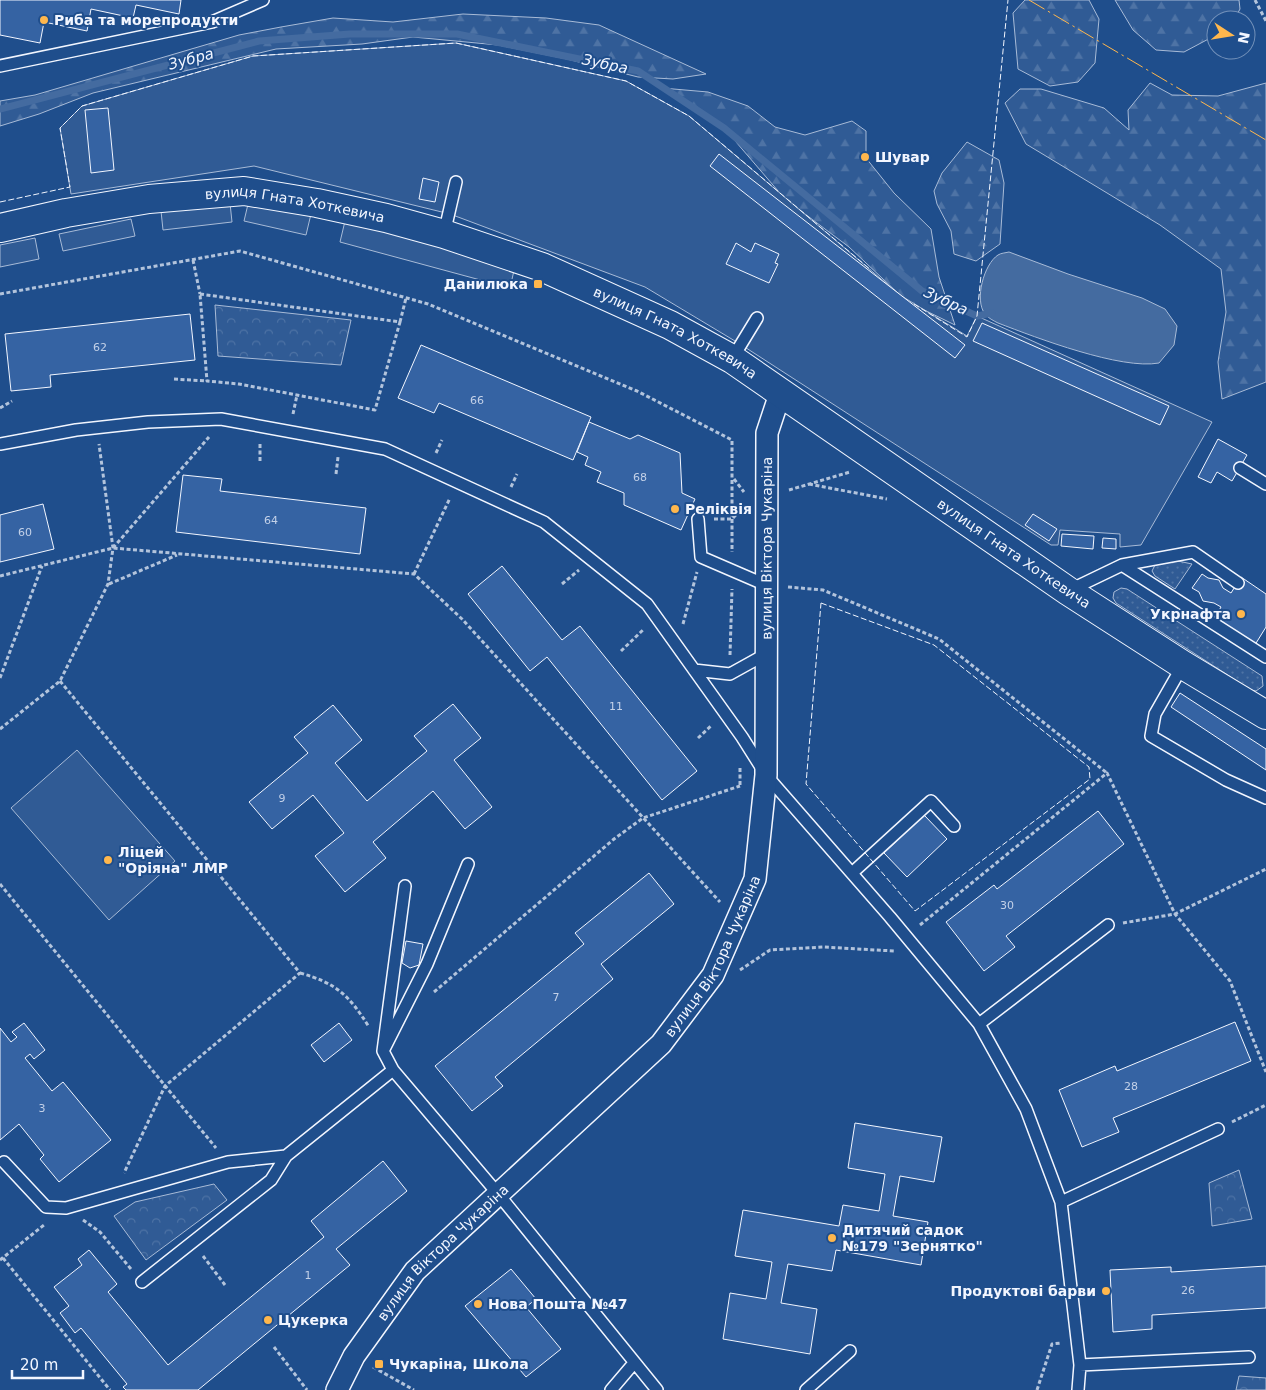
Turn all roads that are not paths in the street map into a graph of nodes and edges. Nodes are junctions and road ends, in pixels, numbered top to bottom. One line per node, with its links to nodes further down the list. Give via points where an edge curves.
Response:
1 (263, 0): 2 (lane, via 212,22)
2 (0, 66)
3 (456, 182): 5 (lane)
4 (0, 228): 5 (street, вулиця Гната Хоткевича, via 149,199 244,191 369,214)
5 (444, 234): 7 (street, вулиця Гната Хоткевича, via 557,274 670,325)
6 (757, 318): 7 (lane)
7 (732, 358): 8 (street, вулиця Гната Хоткевича)
8 (781, 391): 15 (street, вулиця Віктора Чукаріна, via 767,433); 16 (street, вулиця Гната Хоткевича)
9 (0, 444): 20 (lane, via 85,429 221,419 385,449 544,522 647,604)
10 (1240, 468): 11 (lane)
11 (1266, 484)
12 (698, 519): 15 (lane, via 702,557)
13 (1122, 565): 14 (lane, via 1192,552); 16 (lane); 18 (lane)
14 (1238, 583)
15 (766, 585): 17 (street, вулиця Віктора Чукаріна)
16 (1068, 591): 19 (street, вулиця Гната Хоткевича)
17 (766, 654): 20 (lane, via 730,674); 22 (street, вулиця Віктора Чукаріна)
18 (1266, 658)
19 (1183, 665): 21 (street, вулиця Гната Хоткевича); 23 (lane, via 1155,714 1151,736 1226,780)
20 (694, 670): 22 (lane)
21 (1266, 715)
22 (766, 775): 26 (lane); 35 (street, вулиця Віктора Чукаріна, via 754,878 713,975 661,1044)
23 (1266, 798)
24 (954, 826): 26 (lane, via 931,801)
25 (468, 864): 30 (lane, via 427,964)
26 (852, 873): 29 (lane)
27 (405, 886): 30 (lane)
28 (1108, 925): 29 (lane)
29 (979, 1024): 36 (lane, via 1026,1108)
30 (383, 1051): 31 (lane)
31 (393, 1070): 33 (lane); 35 (lane)
32 (1218, 1129): 36 (lane)
33 (286, 1156): 34 (lane, via 228,1162 66,1208 46,1207); 37 (lane, via 271,1180)
34 (4, 1162)
35 (499, 1195): 40 (lane); 42 (street, вулиця Віктора Чукаріна, via 415,1271 354,1356)
36 (1061, 1202): 41 (lane)
37 (142, 1282)
38 (850, 1351): 45 (lane)
39 (1249, 1357): 41 (lane)
40 (634, 1363): 43 (lane); 44 (lane)
41 (1080, 1365): 46 (lane)
42 (337, 1390)
43 (611, 1390)
44 (657, 1390)
45 (806, 1390)
46 (1078, 1390)

